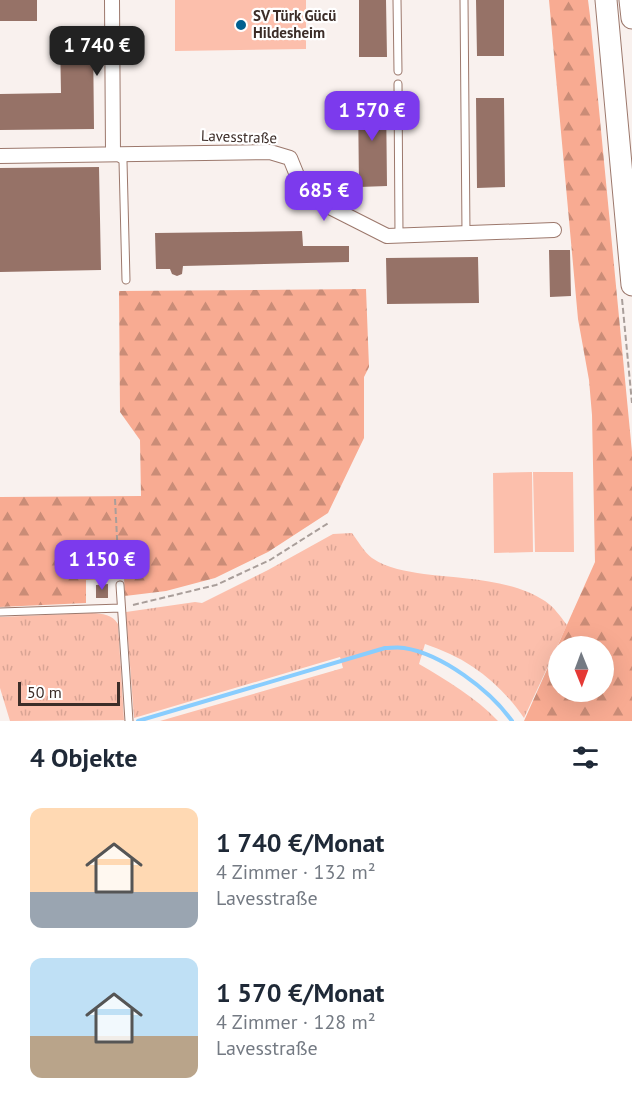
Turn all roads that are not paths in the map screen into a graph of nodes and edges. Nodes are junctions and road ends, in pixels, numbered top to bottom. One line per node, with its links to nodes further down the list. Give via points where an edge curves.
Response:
1 (112, 0): 9 (street)
2 (398, 0): 7 (lane)
3 (464, 0): 12 (lane)
4 (606, 0): 15 (main road)
5 (630, 0): 6 (main road)
6 (632, 18)
7 (398, 71)
8 (398, 84): 13 (lane)
9 (113, 153): 10 (street, Lavesstraße); 13 (street, Lavesstraße, via 281,154 290,158 308,196 387,236); 14 (lane, via 123,161)
10 (0, 156)
11 (554, 230): 12 (street, Lavesstraße)
12 (466, 233): 13 (street, Lavesstraße)
13 (399, 235)
14 (126, 280)
15 (632, 285)
16 (120, 585): 17 (lane)
17 (121, 608): 18 (lane); 19 (lane)
18 (0, 612)
19 (129, 721)

